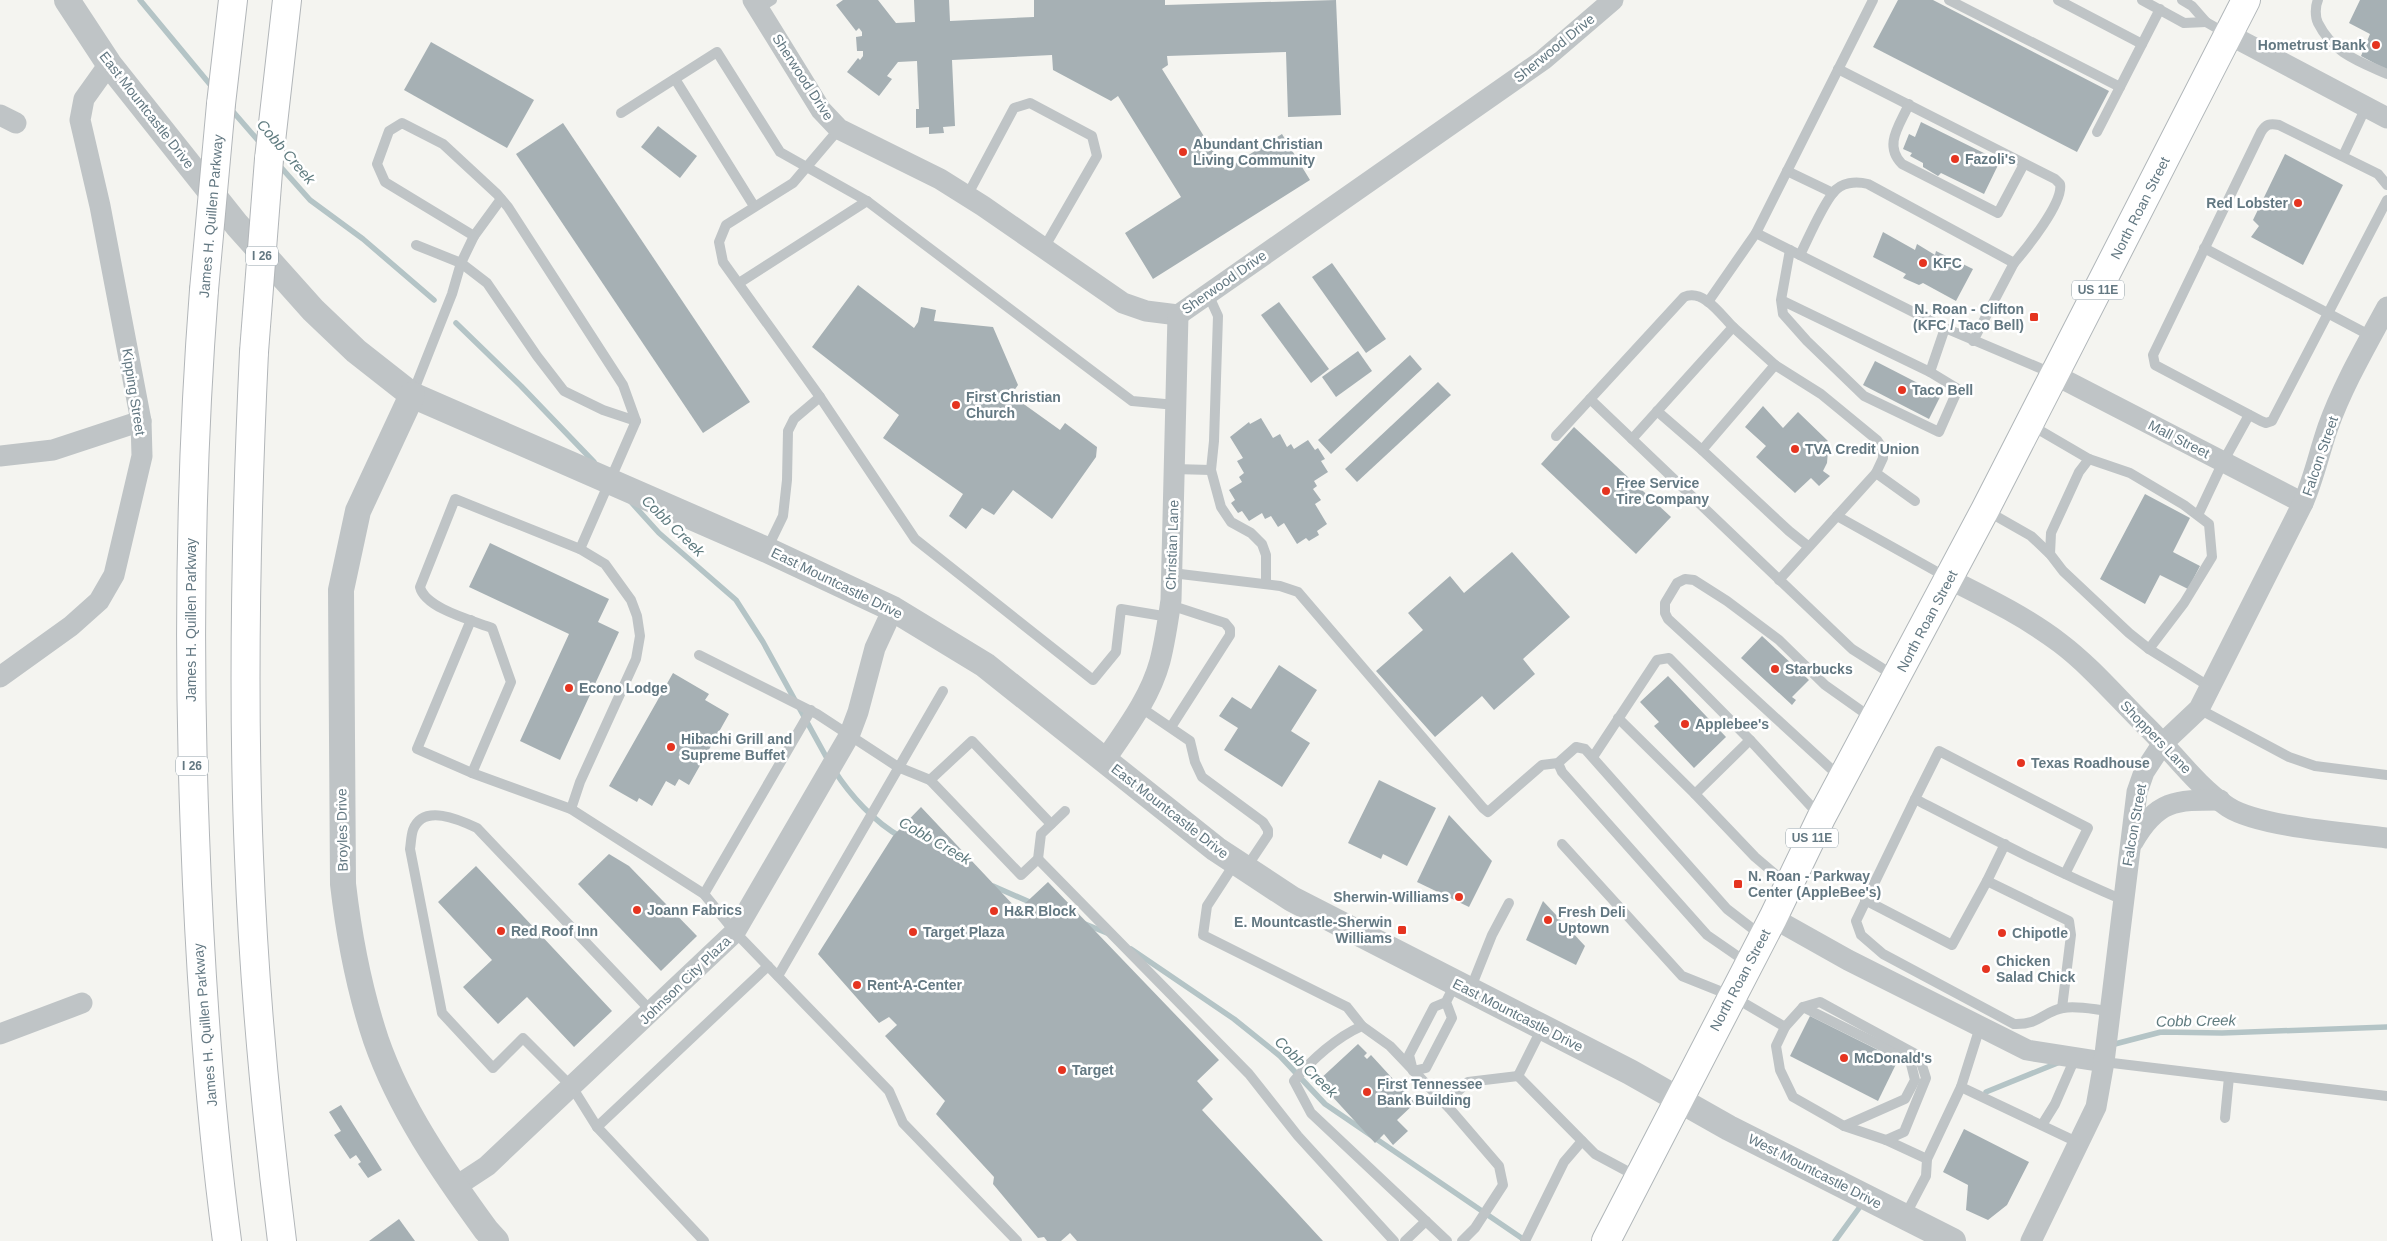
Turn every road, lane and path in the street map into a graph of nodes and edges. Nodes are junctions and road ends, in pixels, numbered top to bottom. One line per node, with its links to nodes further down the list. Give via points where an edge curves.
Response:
1 (67, 0): 16 (street, East Mountcastle Drive)
2 (233, 0): 178 (main road, James H. Quillen Parkway / I 26, bridge, via 196,386 192,498 192,756 202,991)
3 (287, 0): 179 (main road, I 26, bridge, via 269,160 254,352 245,691 249,857 258,1013)
4 (1613, 0): 48 (street, Sherwood Drive, via 1543,60)
5 (1873, 0): 17 (lane)
6 (1949, 0): 20 (lane)
7 (2058, 0): 15 (lane)
8 (2142, 0): 13 (lane)
9 (2182, 0): 14 (lane)
10 (2246, 0): 14 (main road, North Roan Street / US 11E)
11 (2318, 0): 18 (lane, via 2316,19 2328,40 2348,57)
12 (761, 3): 25 (street, Sherwood Drive, via 821,110)
13 (2160, 9): 14 (lane, via 2184,23); 15 (lane)
14 (2217, 28): 22 (street); 60 (main road, North Roan Street / US 11E)
15 (2142, 44): 20 (lane)
16 (109, 64): 61 (street, East Mountcastle Drive, via 238,225 313,310 356,352); 67 (street, Kipping Street, via 84,99 80,120 100,206)
17 (1838, 69): 21 (lane); 30 (lane)
18 (2387, 74)
19 (675, 79): 23 (lane); 29 (lane, via 717,52 780,152); 37 (lane)
20 (2120, 87): 26 (lane)
21 (1910, 104): 28 (lane); 28 (lane, via 1892,144 1895,157 1902,164 1998,213)
22 (2366, 107): 24 (street); 27 (lane)
23 (621, 114)
24 (2387, 118)
25 (839, 129): 29 (lane); 33 (street, Sherwood Drive, via 940,179)
26 (2097, 132)
27 (2343, 156): 31 (lane, via 2378,174); 42 (lane, via 2279,125 2266,125)
28 (2024, 164): 46 (lane, via 2055,179 2061,189 2037,237)
29 (808, 166): 36 (lane); 37 (lane, via 793,183)
30 (1787, 171): 32 (lane); 38 (lane)
31 (2387, 185)
32 (1833, 193): 44 (lane); 46 (lane, via 1848,183 1868,184)
33 (967, 196): 41 (street, Sherwood Drive); 41 (lane, via 1014,108 1030,103 1092,136 1097,156)
34 (501, 198): 39 (lane); 39 (lane, via 443,144 402,122 389,131 377,164 385,182); 68 (lane, via 623,385)
35 (2387, 200): 52 (lane)
36 (867, 201): 47 (lane); 64 (lane, via 1132,401)
37 (754, 206): 47 (lane, via 726,224 719,242 723,262)
38 (1756, 233): 43 (lane); 50 (lane)
39 (474, 236): 45 (lane)
40 (416, 245): 45 (lane)
41 (1044, 248): 53 (street, Sherwood Drive, via 1123,303 1146,311)
42 (2204, 248): 52 (lane); 66 (lane, via 2153,360 2159,369)
43 (1790, 250): 44 (lane); 49 (lane)
44 (1800, 255): 55 (lane)
45 (461, 263): 61 (lane); 68 (lane, via 487,283 564,391)
46 (2014, 263): 57 (lane)
47 (739, 283): 62 (lane)
48 (1208, 294): 53 (street, Sherwood Drive); 77 (lane, via 1218,316)
49 (1781, 300): 59 (lane); 59 (lane, via 1783,314 1864,396 1939,432 1958,389)
50 (1708, 302): 54 (lane); 63 (lane, via 1694,294 1684,297)
51 (2387, 307): 56 (street, Falcon Street)
52 (2329, 314): 56 (lane); 66 (lane, via 2276,417 2266,423)
53 (1178, 315): 64 (street, Christian Lane)
54 (1733, 327): 58 (lane); 65 (lane)
55 (1945, 328): 57 (lane); 59 (lane)
56 (2371, 336): 81 (street, Falcon Street, via 2328,427)
57 (1973, 340): 60 (lane)
58 (1775, 365): 72 (lane); 78 (lane, via 1821,394 1877,440 1883,449 1883,458)
59 (1930, 372)
60 (2055, 375): 69 (main road, North Roan Street / US 11E); 75 (street, Mall Street)
61 (412, 395): 79 (street, East Mountcastle Drive); 175 (street, Broyles Drive, via 358,511 341,590 343,884 355,958 376,1040 411,1115)
62 (820, 397): 87 (lane, via 794,419 788,432 783,516); 94 (lane, via 915,539 1093,680 1116,652 1121,609)
63 (1590, 399): 70 (lane); 71 (lane)
64 (1176, 405): 76 (street, Christian Lane)
65 (1658, 411): 71 (lane); 72 (lane)
66 (2249, 415): 75 (lane)
67 (141, 421): 73 (street, via 53,450); 98 (street, Kipping Street, via 142,456 114,574 99,601 71,626)
68 (636, 422): 79 (lane)
69 (2029, 424): 74 (lane); 82 (main road, North Roan Street / US 11E)
70 (1556, 436)
71 (1632, 439): 91 (lane)
72 (1702, 450): 85 (lane)
73 (0, 456)
74 (2089, 459): 83 (lane, via 2130,473); 88 (lane, via 2079,472 2051,533)
75 (2222, 462): 81 (street, Mall Street); 83 (lane)
76 (1174, 469): 77 (lane); 89 (street, Christian Lane)
77 (1210, 470): 92 (lane, via 1221,507 1231,522 1251,533 1262,544 1266,556)
78 (1876, 473): 80 (lane); 84 (lane)
79 (608, 481): 86 (lane); 87 (street, East Mountcastle Drive)
80 (1915, 501)
81 (2303, 503): 100 (street, Falcon Street)
82 (1985, 510): 88 (lane, via 2031,536); 90 (main road, North Roan Street / US 11E)
83 (2198, 515): 96 (lane, via 2209,524 2212,556 2184,603)
84 (1837, 516): 85 (lane); 90 (lane)
85 (1809, 547): 91 (lane)
86 (580, 549): 95 (lane, via 456,499 420,586 422,595 431,603); 122 (lane, via 605,564 620,583 631,600 640,636 636,659 580,782)
87 (767, 550): 93 (street, East Mountcastle Drive)
88 (2050, 554): 96 (lane, via 2063,571)
89 (1172, 573): 92 (lane); 94 (street, Christian Lane)
90 (1949, 579): 99 (main road, North Roan Street / US 11E); 110 (street, Shoppers Lane, via 2028,620 2062,644)
91 (1779, 580): 99 (lane, via 1852,649)
92 (1266, 584): 113 (lane, via 1298,592 1488,812 1542,764)
93 (893, 609): 108 (street, Johnson City Plaza, via 875,648); 112 (street, East Mountcastle Drive, via 984,665)
94 (1169, 611): 102 (street, Christian Lane, via 1160,663); 107 (lane, via 1225,623 1230,628 1230,635)
95 (472, 620): 115 (lane, via 492,628 511,682); 115 (lane, via 417,749)
96 (2149, 649): 100 (lane)
97 (699, 655): 104 (lane)
98 (0, 677)
99 (1897, 678): 106 (main road, North Roan Street / US 11E)
100 (2210, 687): 103 (street, Falcon Street)
101 (942, 691): 114 (lane)
102 (1140, 707): 107 (lane); 112 (street, Christian Lane)
103 (2199, 709): 110 (street, Falcon Street); 116 (lane, via 2259,743 2315,766)
104 (810, 710): 108 (lane); 135 (lane)
105 (1618, 718): 109 (lane, via 1657,660 1669,658); 111 (lane); 119 (lane)
106 (1874, 720): 118 (main road, North Roan Street / US 11E); 118 (lane, via 1825,685 1779,640 1728,601 1694,580 1685,579 1677,583 1665,603 1668,619)
107 (1171, 727): 131 (lane, via 1190,740 1202,777 1268,830 1268,835)
108 (849, 736): 114 (lane); 140 (street, Johnson City Plaza)
109 (1750, 740): 119 (lane); 124 (lane)
110 (2163, 743): 121 (street, Shoppers Lane); 129 (street, Falcon Street, via 2144,772 2137,792)
111 (1593, 757): 113 (lane, via 1581,747 1576,747); 139 (lane, via 1727,909)
112 (1105, 760): 131 (street, East Mountcastle Drive)
113 (1558, 763): 141 (lane, via 1562,772 1707,935)
114 (898, 767): 117 (lane); 143 (lane)
115 (472, 773): 122 (lane)
116 (2387, 775)
117 (930, 780): 125 (lane, via 972,741); 130 (lane, via 1021,875)
118 (1843, 780): 124 (main road, North Roan Street / US 11E)
119 (1695, 794): 134 (lane, via 1755,857)
120 (1915, 799): 128 (lane); 132 (lane, via 1939,751 2088,828); 136 (lane)
121 (2220, 800): 126 (street, Shoppers Lane, via 2249,816); 129 (street, via 2174,802 2151,816)
122 (571, 810): 135 (lane)
123 (1065, 811): 125 (lane)
124 (1821, 818): 134 (main road, North Roan Street / US 11E)
125 (1050, 824): 130 (lane, via 1041,834)
126 (2387, 838)
127 (1562, 844): 145 (lane, via 1682,976)
128 (2005, 844): 132 (lane); 133 (lane)
129 (2129, 849): 137 (street, Falcon Street)
130 (1038, 859): 183 (lane, via 1249,1074 1298,1136)
131 (1241, 866): 144 (street, East Mountcastle Drive, via 1292,899); 151 (lane, via 1207,906 1203,935 1347,1007)
132 (2065, 874): 137 (lane)
133 (1986, 881): 136 (lane, via 1952,944); 148 (lane, via 2069,921 2071,935)
134 (1789, 885): 139 (main road, North Roan Street / US 11E)
135 (704, 894): 140 (lane)
136 (1865, 900): 148 (lane, via 1856,921 1861,936 1883,954 2014,1024 2038,1021)
137 (2123, 900): 149 (street, Falcon Street)
138 (1509, 903): 144 (lane)
139 (1768, 927): 141 (main road, North Roan Street / US 11E); 154 (street, via 1848,960)
140 (734, 932): 142 (lane); 150 (street, Johnson City Plaza)
141 (1749, 964): 145 (main road, North Roan Street / US 11E)
142 (768, 966): 143 (lane); 169 (lane)
143 (778, 976): 182 (lane, via 889,1091 903,1123)
144 (1457, 992): 152 (street, East Mountcastle Drive); 158 (lane, via 1452,1018 1426,1068); 158 (lane, via 1434,1007 1409,1055)
145 (1732, 996): 153 (lane); 164 (main road, North Roan Street / US 11E)
146 (82, 1003): 155 (street)
147 (1803, 1007): 153 (lane); 168 (lane, via 1910,1060 1915,1080 1905,1099); 170 (lane, via 1820,1002 1919,1056 1926,1078 1904,1132)
148 (2062, 1008): 149 (lane)
149 (2111, 1011): 157 (street, Falcon Street)
150 (652, 1012): 161 (street, Johnson City Plaza); 161 (lane, via 476,828 454,818 433,815 421,820 414,828 410,849 442,1013 493,1068 523,1038)
151 (1362, 1026): 158 (lane, via 1390,1046); 177 (lane, via 1346,1033 1294,1081 1311,1113)
152 (1542, 1027): 159 (lane); 164 (street, East Mountcastle Drive)
153 (1785, 1027): 168 (lane, via 1776,1046 1780,1070 1793,1097)
154 (1980, 1027): 156 (street, via 2027,1050); 162 (lane)
155 (0, 1034)
156 (2075, 1058): 157 (street); 167 (lane)
157 (2104, 1062): 160 (lane); 172 (street, Falcon Street, via 2096,1107)
158 (1413, 1071): 165 (lane)
159 (1518, 1076): 165 (lane, via 1468,1082); 171 (lane)
160 (2229, 1077): 163 (lane); 166 (lane)
161 (572, 1087): 169 (lane); 175 (street, Johnson City Plaza, via 487,1166)
162 (1961, 1087): 167 (lane); 173 (lane)
163 (2387, 1096)
164 (1679, 1098): 174 (main road, North Roan Street / US 11E); 176 (street, West Mountcastle Drive, via 1729,1128)
165 (1445, 1103): 186 (lane, via 1500,1166 1503,1185 1475,1228)
166 (2225, 1118)
167 (2042, 1125): 172 (lane)
168 (1844, 1126): 170 (lane)
169 (597, 1127): 181 (lane)
170 (1886, 1140): 173 (lane)
171 (1582, 1141): 174 (lane, via 1595,1154); 187 (lane, via 1564,1162)
172 (2078, 1143): 190 (street, Falcon Street)
173 (1927, 1159): 176 (lane, via 1926,1176)
174 (1639, 1177): 188 (main road, North Roan Street / US 11E)
175 (455, 1187): 180 (street, Broyles Drive)
176 (1905, 1216): 189 (street, West Mountcastle Drive)
177 (1426, 1221): 184 (lane); 185 (lane)
178 (227, 1241)
179 (282, 1241)
180 (496, 1241)
181 (704, 1241)
182 (1017, 1241)
183 (1394, 1241)
184 (1405, 1241)
185 (1447, 1241)
186 (1462, 1241)
187 (1525, 1241)
188 (1606, 1241)
189 (1953, 1241)
190 (2031, 1241)

